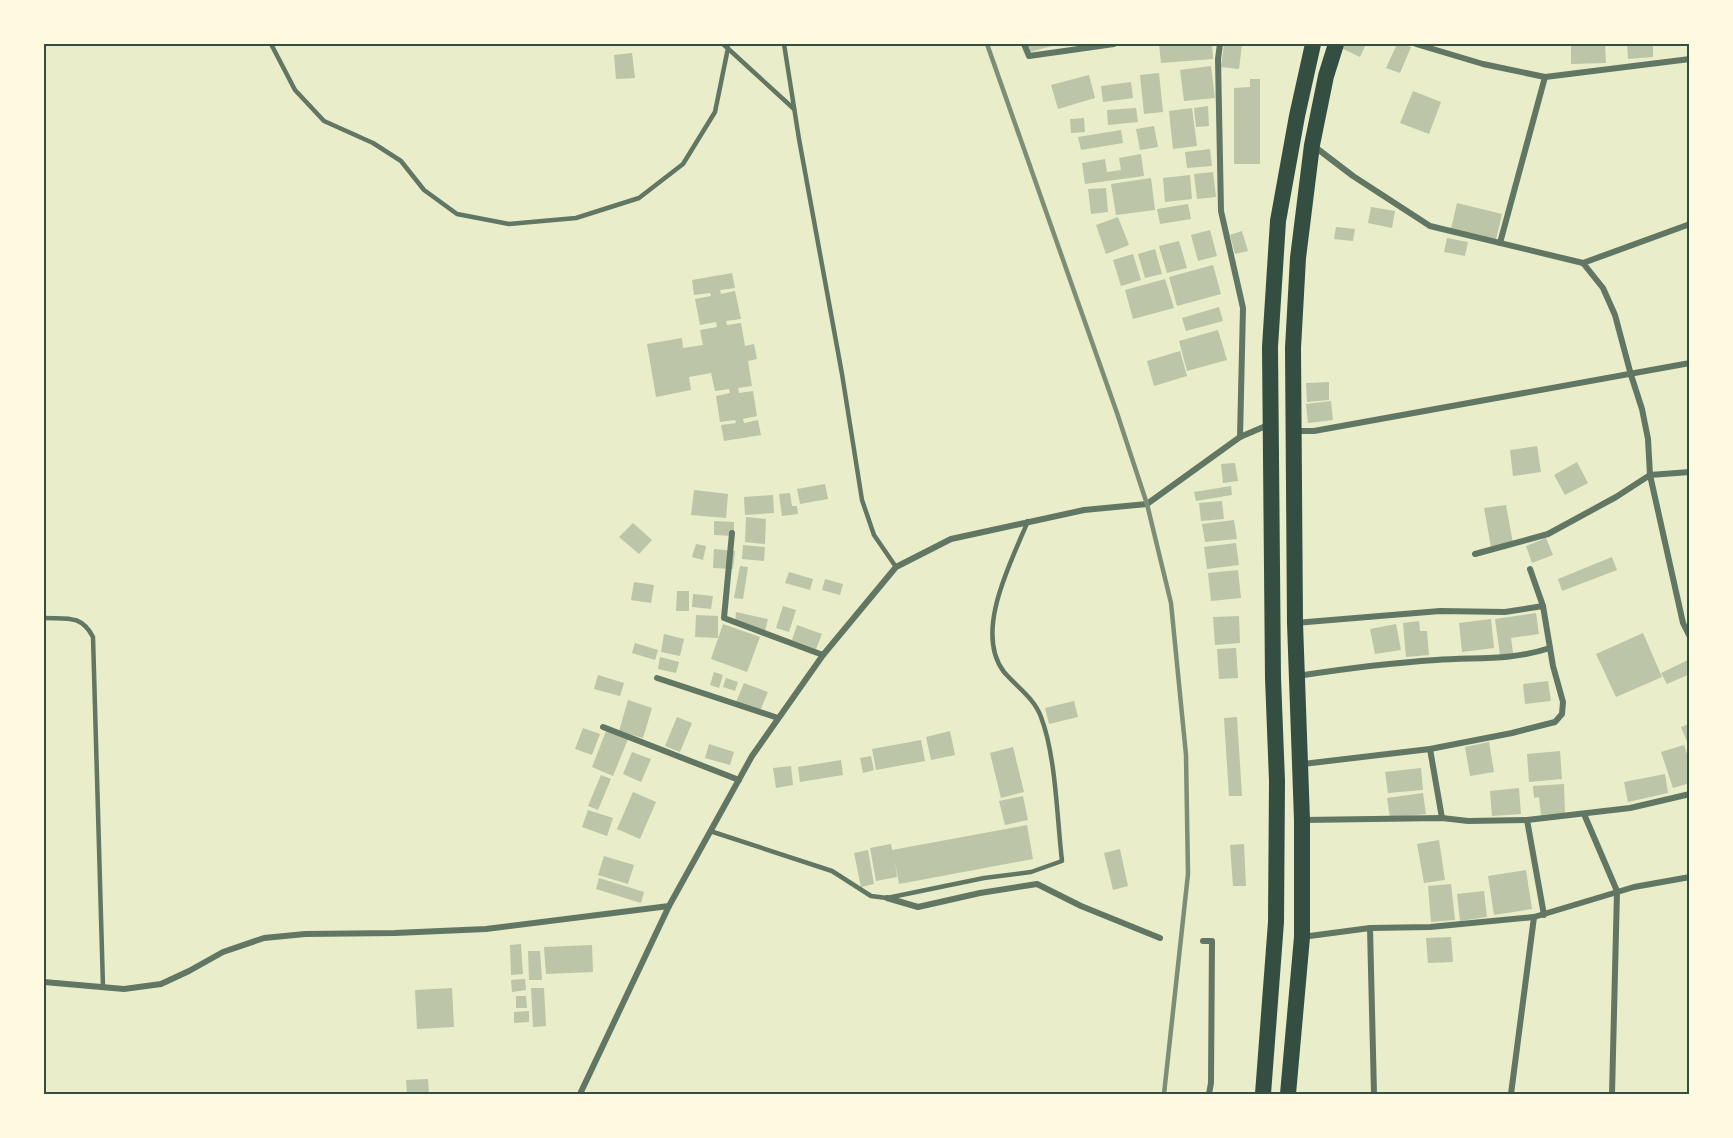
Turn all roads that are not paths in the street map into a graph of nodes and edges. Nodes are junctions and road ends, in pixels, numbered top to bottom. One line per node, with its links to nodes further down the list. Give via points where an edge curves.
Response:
1 (271, 44): 10 (lane, via 295,90 324,122 373,142 401,161 423,190 457,214 508,224 576,218 639,198 683,164 715,112)
2 (723, 44): 10 (lane)
3 (784, 44): 13 (lane)
4 (1024, 44): 5 (street, via 1029,56)
5 (1114, 44)
6 (1220, 44): 22 (street, via 1221,210 1243,308)
7 (1312, 44): 20 (highway, via 1278,221 1270,347)
8 (1336, 44): 14 (highway)
9 (1416, 44): 12 (street, via 1483,64)
10 (728, 48): 13 (lane)
11 (1689, 59): 12 (street)
12 (1545, 76): 16 (street)
13 (795, 110): 28 (lane, via 862,500 874,535)
14 (1312, 145): 16 (street, via 1430,226); 21 (highway, via 1298,258)
15 (1689, 224): 17 (street)
16 (1500, 243): 17 (street)
17 (1583, 263): 19 (street, via 1603,288 1615,315)
18 (1689, 363): 19 (street)
19 (1631, 375): 21 (street); 24 (street, via 1648,439)
20 (1272, 423): 22 (street); 63 (highway, via 1276,922)
21 (1293, 431): 32 (highway)
22 (1240, 437): 25 (street, via 1147,504)
23 (1689, 472): 24 (street)
24 (1650, 475): 27 (street, via 1548,534); 33 (street)
25 (1028, 521): 28 (street, via 951,539); 51 (lane, via 999,589 993,646 1003,670 1029,696 1041,717 1050,751 1062,861 1031,872)
26 (732, 533): 35 (street, via 724,618)
27 (1475, 554)
28 (896, 567): 35 (street)
29 (1530, 569): 30 (street)
30 (1543, 606): 32 (street, via 1505,612 1440,611); 34 (street)
31 (44, 618): 60 (lane, via 78,620 93,637)
32 (1295, 623): 36 (highway)
33 (1689, 637)
34 (1550, 648): 36 (street, via 1507,658 1376,664); 40 (street, via 1563,702 1562,714 1555,722)
35 (823, 655): 38 (street)
36 (1297, 676): 41 (highway)
37 (657, 678): 38 (street)
38 (778, 718): 42 (street)
39 (603, 727): 42 (street)
40 (1430, 749): 41 (street); 45 (street)
41 (1300, 765): 46 (highway)
42 (739, 780): 48 (street)
43 (1689, 794): 44 (street)
44 (1584, 814): 47 (street); 50 (street)
45 (1442, 818): 46 (street); 47 (street)
46 (1302, 820): 56 (highway)
47 (1527, 820): 53 (street)
48 (710, 831): 51 (lane, via 814,865 871,896); 52 (street)
49 (1689, 877): 50 (street)
50 (1617, 891): 53 (street); 67 (street)
51 (887, 898): 57 (street, via 918,907 1037,884)
52 (669, 906): 60 (street, via 486,929 264,938 223,952 160,984 124,989); 61 (street)
53 (1544, 915): 54 (street)
54 (1534, 917): 55 (street, via 1430,927); 66 (street)
55 (1370, 928): 56 (street); 65 (street)
56 (1302, 937): 64 (highway)
57 (1160, 938)
58 (1203, 941): 62 (street, via 1212,941)
59 (44, 982): 60 (street)
60 (104, 987)
61 (580, 1095)
62 (1209, 1095)
63 (1263, 1095)
64 (1288, 1095)
65 (1374, 1095)
66 (1511, 1095)
67 (1612, 1095)

